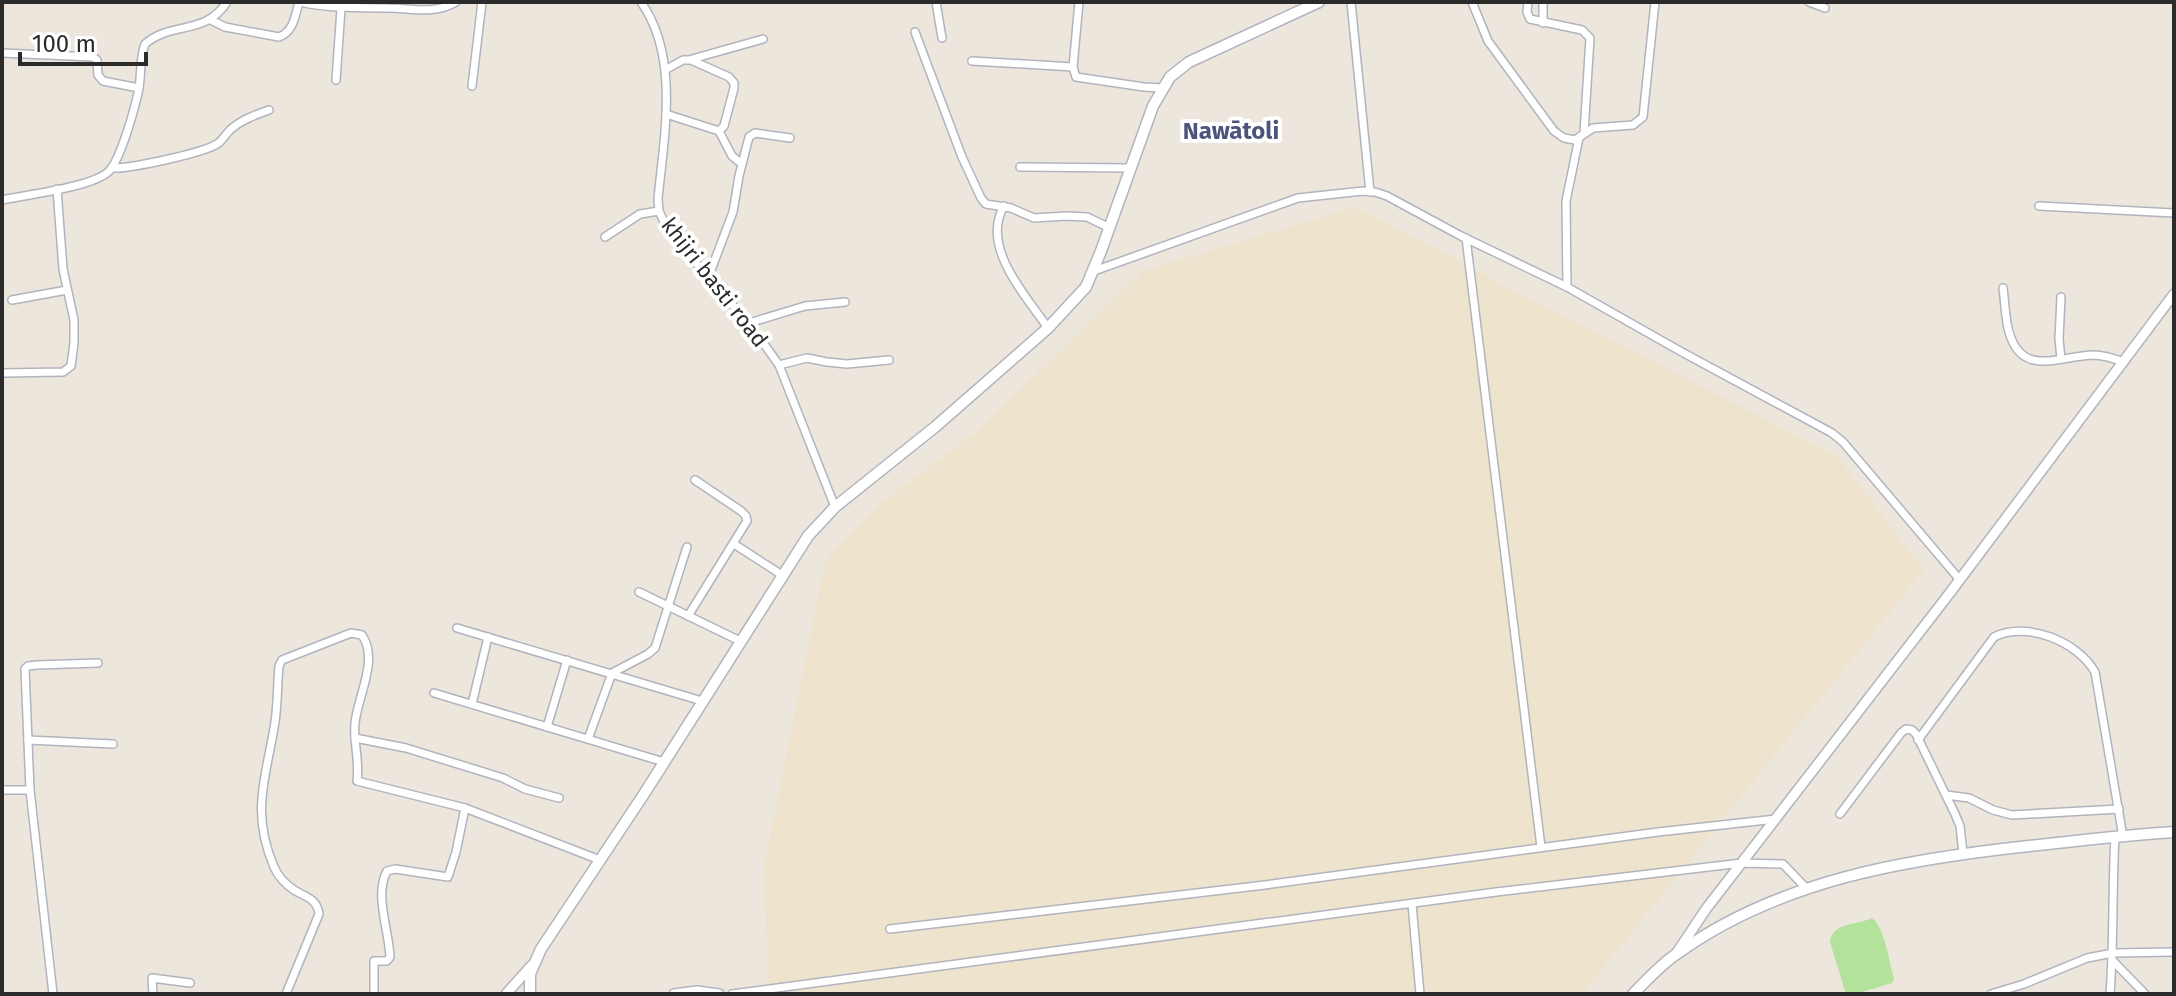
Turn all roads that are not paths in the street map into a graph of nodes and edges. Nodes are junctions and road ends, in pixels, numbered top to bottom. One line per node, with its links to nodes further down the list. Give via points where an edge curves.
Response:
1 (227, 2): 17 (street)
2 (300, 2): 16 (street); 17 (street, via 291,28 279,37)
3 (456, 2): 16 (street, via 431,10)
4 (482, 2): 28 (street)
5 (641, 2): 26 (street, khijri basti road)
6 (936, 2): 20 (street)
7 (1079, 2): 25 (street)
8 (1319, 2): 30 (main road, via 1189,62)
9 (1351, 2): 41 (street)
10 (1472, 2): 34 (street, via 1488,41 1554,131 1570,140)
11 (1528, 2): 18 (street, via 1530,19)
12 (1543, 2): 18 (street)
13 (1655, 2): 34 (street, via 1643,117 1633,125 1593,128)
14 (1809, 2): 15 (street)
15 (1825, 8)
16 (341, 9): 27 (street)
17 (211, 20): 29 (street, via 151,39 143,47)
18 (1543, 23): 34 (street, via 1582,30 1590,38)
19 (915, 32): 43 (street, via 981,198 991,206)
20 (942, 38)
21 (763, 39): 23 (street)
22 (2, 53): 29 (street, via 93,57 100,79)
23 (691, 60): 26 (street); 33 (street, via 734,83)
24 (972, 61): 25 (street)
25 (1073, 67): 30 (street, via 1081,80)
26 (665, 70): 32 (street, khijri basti road)
27 (336, 80)
28 (472, 86)
29 (139, 88): 38 (street)
30 (1162, 88): 39 (main road)
31 (269, 110): 38 (street, via 246,119 203,150)
32 (666, 114): 33 (street); 45 (street, khijri basti road)
33 (719, 131): 36 (street)
34 (1582, 135): 52 (street, via 1566,201)
35 (790, 138): 36 (street, via 751,134)
36 (742, 164): 51 (street, via 733,212)
37 (1020, 167): 39 (street)
38 (112, 168): 40 (street, via 94,180)
39 (1131, 168): 47 (main road)
40 (57, 189): 42 (street); 54 (street)
41 (1370, 192): 49 (street); 50 (street, via 1298,198)
42 (2, 200)
43 (1004, 206): 47 (street, via 1034,218 1087,217); 60 (street, via 998,221 1002,259)
44 (2039, 206): 46 (street)
45 (659, 211): 48 (street, via 640,214); 51 (street, khijri basti road)
46 (2174, 213)
47 (1110, 228): 50 (main road)
48 (605, 237)
49 (1466, 238): 52 (street); 101 (street)
50 (1094, 271): 60 (main road)
51 (708, 278): 59 (street, khijri basti road)
52 (1567, 287): 71 (street, via 1832,433)
53 (2003, 288): 61 (street, via 2008,330 2021,354 2032,361)
54 (67, 290): 57 (street); 65 (street, via 75,335 69,369)
55 (2174, 294): 63 (street)
56 (2061, 297): 61 (street)
57 (12, 300)
58 (845, 302): 59 (street, via 805,306)
59 (749, 323): 64 (street, khijri basti road)
60 (1048, 328): 67 (main road)
61 (2061, 359): 63 (street, via 2103,355)
62 (889, 360): 64 (street, via 836,363 807,358)
63 (2123, 362): 71 (street)
64 (779, 365): 67 (street, khijri basti road)
65 (2, 373)
66 (695, 480): 68 (street, via 746,516)
67 (835, 507): 70 (main road)
68 (734, 544): 70 (street); 74 (street)
69 (687, 547): 73 (street)
70 (782, 575): 77 (main road)
71 (1960, 580): 98 (street)
72 (639, 592): 73 (street)
73 (668, 606): 74 (street); 80 (street, via 655,648)
74 (688, 616): 77 (street)
75 (457, 628): 76 (street)
76 (488, 637): 78 (street); 83 (street)
77 (740, 641): 82 (main road)
78 (567, 660): 80 (street); 84 (street)
79 (98, 663): 87 (street, via 27,667)
80 (612, 673): 82 (street); 86 (street)
81 (434, 693): 83 (street)
82 (702, 701): 90 (main road)
83 (472, 704): 84 (street)
84 (547, 727): 86 (street)
85 (355, 738): 94 (street, via 406,748); 95 (street, via 357,781); 115 (street, via 369,653 362,635 351,633 282,660 260,802 263,826 278,875 313,900 319,914)
86 (588, 739): 90 (street)
87 (28, 740): 89 (street); 92 (street)
88 (1918, 740): 93 (street); 96 (street, via 1994,637 2046,634 2084,657 2095,672); 97 (street, via 1912,730 1901,733)
89 (113, 744)
90 (664, 762): 103 (main road)
91 (2, 790): 92 (street)
92 (30, 790): 113 (street)
93 (1946, 795): 96 (street, via 2012,815); 102 (street, via 1960,826)
94 (559, 798)
95 (465, 808): 103 (street); 116 (street, via 448,877 395,869 385,874 390,957 374,961)
96 (2119, 809): 100 (street)
97 (1840, 814)
98 (1776, 819): 101 (street); 104 (street)
99 (2174, 832): 100 (main road)
100 (2119, 837): 102 (main road); 110 (street)
101 (1541, 847): 107 (street)
102 (1963, 853): 105 (main road)
103 (600, 860): 111 (main road)
104 (1742, 863): 105 (street, via 1783,864); 106 (street); 109 (street)
105 (1806, 888): 109 (main road, via 1747,912)
106 (1412, 904): 121 (street); 122 (street)
107 (890, 929)
108 (2174, 952): 110 (street)
109 (1676, 954): 123 (main road)
110 (2113, 957): 124 (street, via 2087,958); 125 (street); 126 (street)
111 (534, 963): 117 (street); 118 (main road)
112 (190, 983): 114 (street, via 152,978)
113 (53, 994)
114 (153, 994)
115 (286, 994)
116 (374, 994)
117 (506, 994)
118 (530, 994)
119 (674, 994): 120 (street)
120 (719, 994)
121 (732, 994)
122 (1420, 994)
123 (1633, 994)
124 (1991, 994)
125 (2110, 994)
126 (2145, 994)

